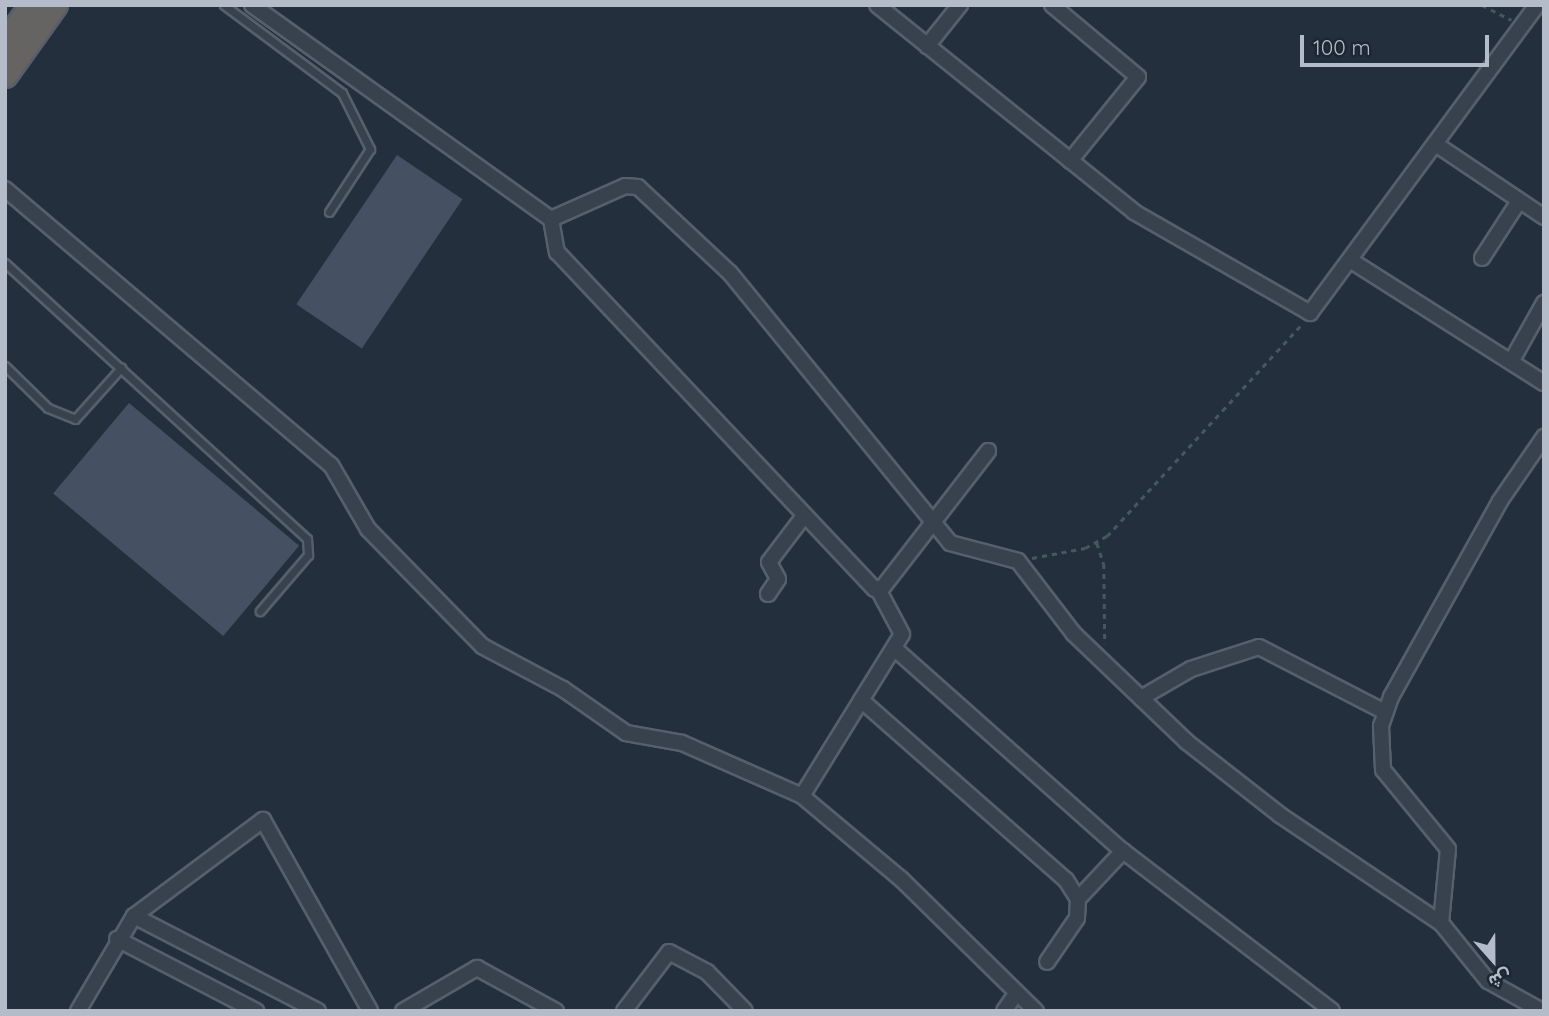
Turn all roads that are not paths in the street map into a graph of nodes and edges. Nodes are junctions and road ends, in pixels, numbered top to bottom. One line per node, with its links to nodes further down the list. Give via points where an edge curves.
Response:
1 (33, 5): 9 (highway)
2 (55, 5): 11 (highway)
3 (225, 5): 16 (lane, via 347,102 370,149)
4 (252, 5): 18 (street)
5 (877, 5): 10 (street)
6 (960, 5): 10 (street)
7 (1052, 5): 13 (street, via 1138,77)
8 (1537, 5): 12 (street)
9 (5, 44)
10 (927, 47): 13 (street)
11 (5, 75)
12 (1437, 145): 15 (street); 20 (street)
13 (1070, 161): 20 (street, via 1177,242 1310,313)
14 (5, 189): 38 (street, via 331,465 368,529 482,646 563,689 625,733 682,743)
15 (1519, 201): 17 (street); 19 (street)
16 (329, 212)
17 (1544, 217)
18 (551, 219): 29 (street, via 557,252); 30 (street, via 625,186 638,187 730,273)
19 (1482, 258)
20 (1350, 260): 23 (street)
21 (5, 263): 25 (lane)
22 (1544, 303): 23 (street)
23 (1511, 362): 26 (street)
24 (5, 366): 25 (lane, via 48,408 75,419)
25 (121, 368): 33 (lane, via 311,547)
26 (1544, 383)
27 (1544, 437): 37 (street, via 1500,502)
28 (988, 451): 30 (street)
29 (804, 516): 31 (street); 32 (street, via 769,562 778,579)
30 (934, 523): 31 (street); 35 (street, via 959,548 1018,561 1098,657)
31 (878, 590): 34 (street, via 903,629)
32 (768, 594)
33 (260, 611)
34 (894, 648): 36 (street); 39 (street)
35 (1141, 698): 37 (street, via 1191,669 1259,647); 42 (street, via 1280,815)
36 (861, 701): 38 (street); 40 (street, via 1066,880)
37 (1385, 712): 42 (street, via 1383,770 1448,849)
38 (802, 796): 45 (street, via 901,879)
39 (1123, 851): 40 (street); 56 (street)
40 (1078, 900): 44 (street, via 1068,940)
41 (134, 916): 43 (street); 48 (street); 49 (street, via 263,820)
42 (1441, 923): 57 (street, via 1488,981)
43 (117, 939): 46 (street); 47 (street)
44 (1047, 962)
45 (1016, 994): 54 (street); 55 (street)
46 (78, 1011)
47 (256, 1011)
48 (318, 1011)
49 (370, 1011)
50 (403, 1011): 51 (street, via 475,968)
51 (556, 1011)
52 (624, 1011): 53 (street, via 669,952 707,972)
53 (745, 1011)
54 (1004, 1011)
55 (1036, 1011)
56 (1332, 1011)
57 (1542, 1011)

